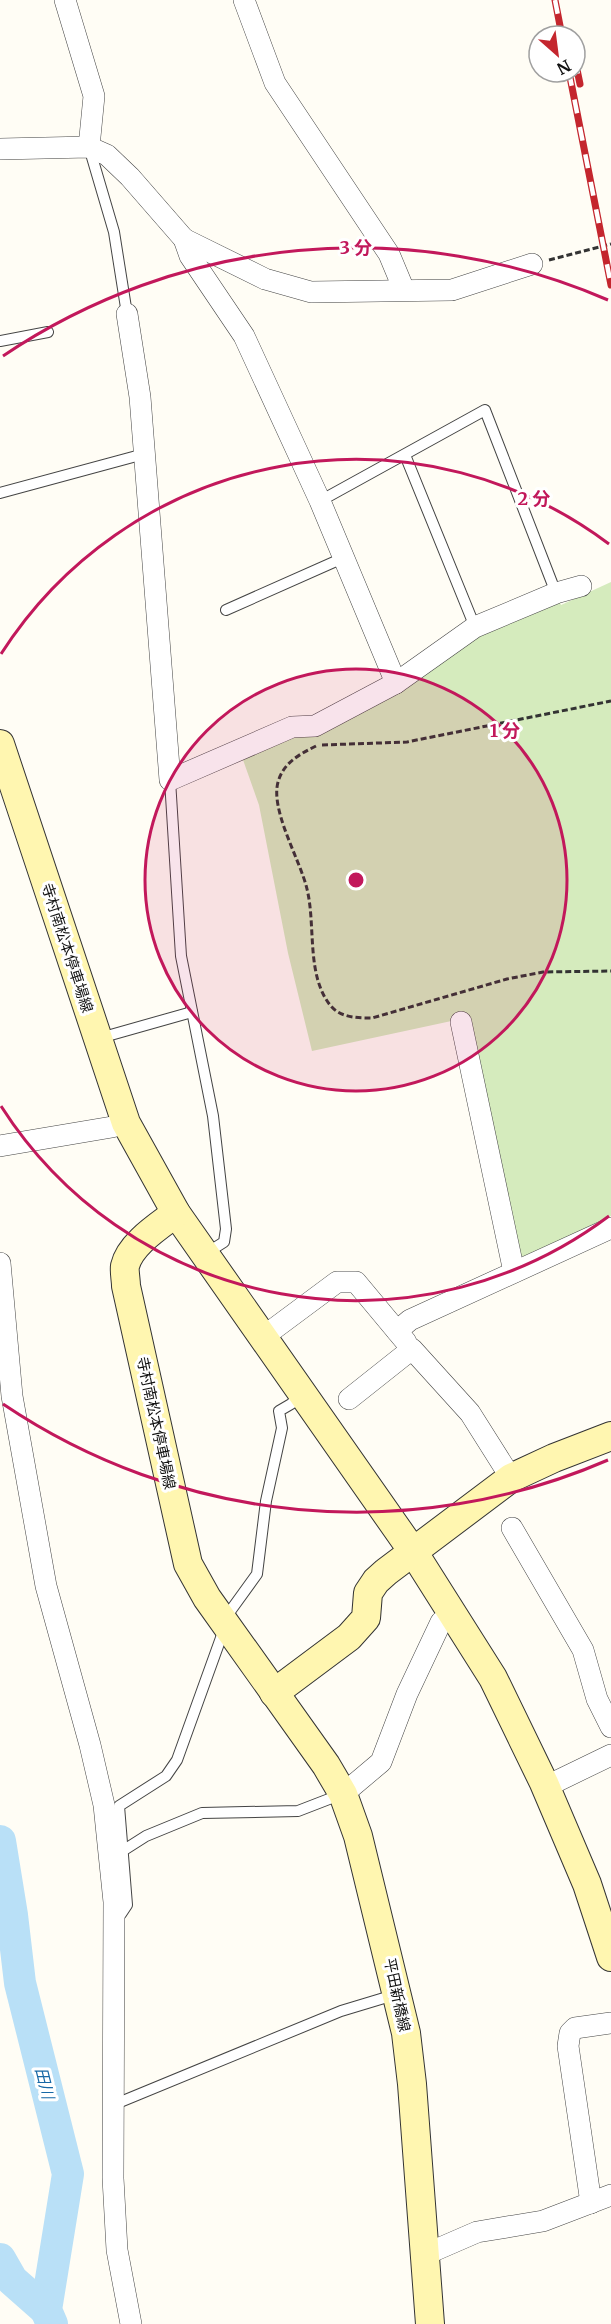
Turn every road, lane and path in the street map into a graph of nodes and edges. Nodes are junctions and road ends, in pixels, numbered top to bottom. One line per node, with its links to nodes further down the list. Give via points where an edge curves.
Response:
1 (65, 0): 3 (street, via 94,96)
2 (244, 0): 8 (street, via 274,82 389,254)
3 (89, 147): 4 (street); 5 (street, via 107,155 130,177); 9 (lane, via 114,232)
4 (0, 149)
5 (184, 239): 8 (street, via 265,279 311,292); 15 (street, via 190,256 244,336)
6 (611, 244): 7 (path)
7 (532, 264): 8 (street, via 452,290)
8 (404, 290)
9 (127, 314): 12 (street)
10 (48, 332): 11 (lane)
11 (0, 341)
12 (144, 454): 14 (lane); 24 (street)
13 (405, 455): 15 (lane); 18 (lane, via 485,410); 20 (lane)
14 (0, 493)
15 (320, 501): 16 (street)
16 (343, 558): 19 (lane); 21 (street)
17 (581, 586): 18 (street)
18 (556, 593): 20 (street)
19 (226, 610)
20 (475, 627): 21 (street)
21 (396, 683): 24 (street, via 315,726 292,728)
22 (611, 701): 25 (path, via 407,742 316,746 285,767 278,780 277,798 307,888 321,991 332,1008 351,1018 372,1018 543,972)
23 (0, 744): 28 (main road, 寺村南松本停車場線)
24 (170, 780): 26 (lane, via 181,956)
25 (611, 971)
26 (192, 1012): 28 (lane); 33 (lane, via 213,1116 226,1229 224,1242)
27 (461, 1022): 35 (street)
28 (97, 1039): 29 (main road, 寺村南松本停車場線)
29 (126, 1123): 30 (street); 31 (main road, 寺村南松本停車場線)
30 (0, 1146)
31 (176, 1213): 33 (main road); 46 (main road, 寺村南松本停車場線, via 133,1250 125,1266 126,1286 188,1564)
32 (611, 1228): 35 (street)
33 (205, 1254): 37 (main road)
34 (0, 1263): 53 (street, via 12,1396 22,1457 46,1586 104,1805)
35 (514, 1272): 36 (street, via 410,1320)
36 (397, 1331): 37 (street, via 356,1282 337,1282); 38 (street)
37 (263, 1337): 39 (main road)
38 (412, 1349): 40 (street); 42 (street, via 470,1413)
39 (302, 1394): 44 (main road); 46 (lane, via 279,1411 282,1428 266,1501 257,1574)
40 (348, 1399)
41 (611, 1436): 42 (main road)
42 (511, 1478): 44 (main road)
43 (512, 1528): 48 (street, via 583,1650 597,1699)
44 (414, 1553): 47 (main road, via 376,1581 368,1593 366,1618 350,1637); 50 (main road, via 493,1678)
45 (441, 1622): 51 (street, via 381,1762)
46 (225, 1623): 47 (main road, 寺村南松本停車場線); 52 (lane, via 177,1760 166,1776 119,1806)
47 (274, 1693): 51 (main road, 平田新橋線)
48 (611, 1727)
49 (611, 1755): 50 (street)
50 (545, 1787): 54 (main road, via 587,1884)
51 (343, 1794): 52 (lane, via 298,1811 202,1813 146,1836); 55 (main road, 平田新橋線, via 368,1871)
52 (124, 1850): 53 (lane, via 127,1905)
53 (114, 1917): 57 (street)
54 (611, 1958)
55 (397, 1994): 57 (lane, via 341,2011); 60 (main road, 平田新橋線, via 412,2084)
56 (611, 2023): 59 (street, via 575,2028 568,2046)
57 (113, 2105): 61 (street, via 117,2250)
58 (611, 2195): 59 (street)
59 (591, 2204): 60 (street, via 543,2221 477,2232)
60 (424, 2255): 62 (main road, 平田新橋線)
61 (130, 2324)
62 (430, 2324)

